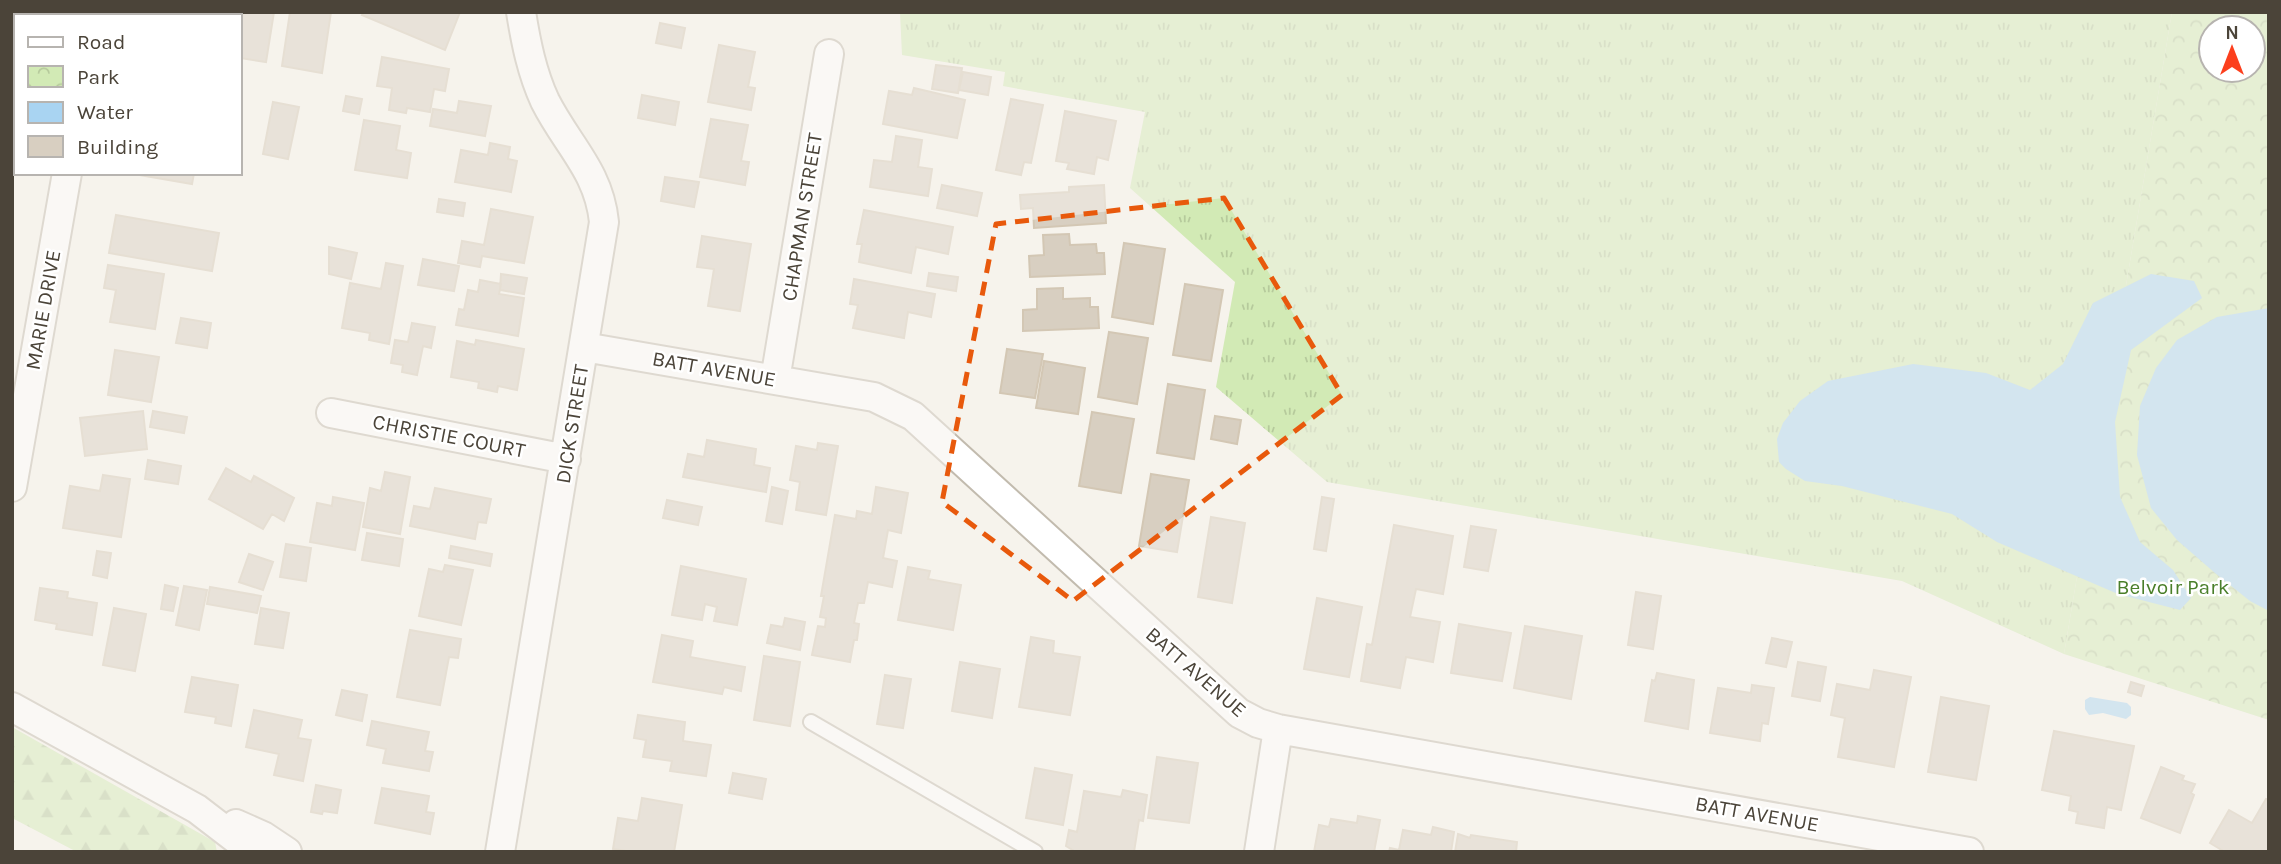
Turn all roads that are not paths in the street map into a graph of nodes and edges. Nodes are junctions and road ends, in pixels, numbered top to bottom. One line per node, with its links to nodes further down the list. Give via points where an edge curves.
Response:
1 (521, 12): 4 (street, DICK STREET, via 527,52 545,101 594,180 602,203 602,241)
2 (829, 54): 5 (street, CHAPMAN STREET)
3 (66, 175): 8 (street, MARIE DRIVE)
4 (584, 347): 5 (street, BATT AVENUE); 7 (street, DICK STREET)
5 (775, 380): 11 (street, BATT AVENUE, via 874,397 913,416 1239,713)
6 (331, 413): 7 (street, CHRISTIE COURT)
7 (566, 459): 15 (street, DICK STREET)
8 (12, 487)
9 (12, 708): 12 (street)
10 (811, 722): 16 (lane)
11 (1278, 729): 17 (street); 18 (street, BATT AVENUE)
12 (197, 809): 13 (street); 14 (street, via 249,829)
13 (253, 852)
14 (287, 852)
15 (500, 852)
16 (1035, 852)
17 (1259, 852)
18 (1969, 852)

